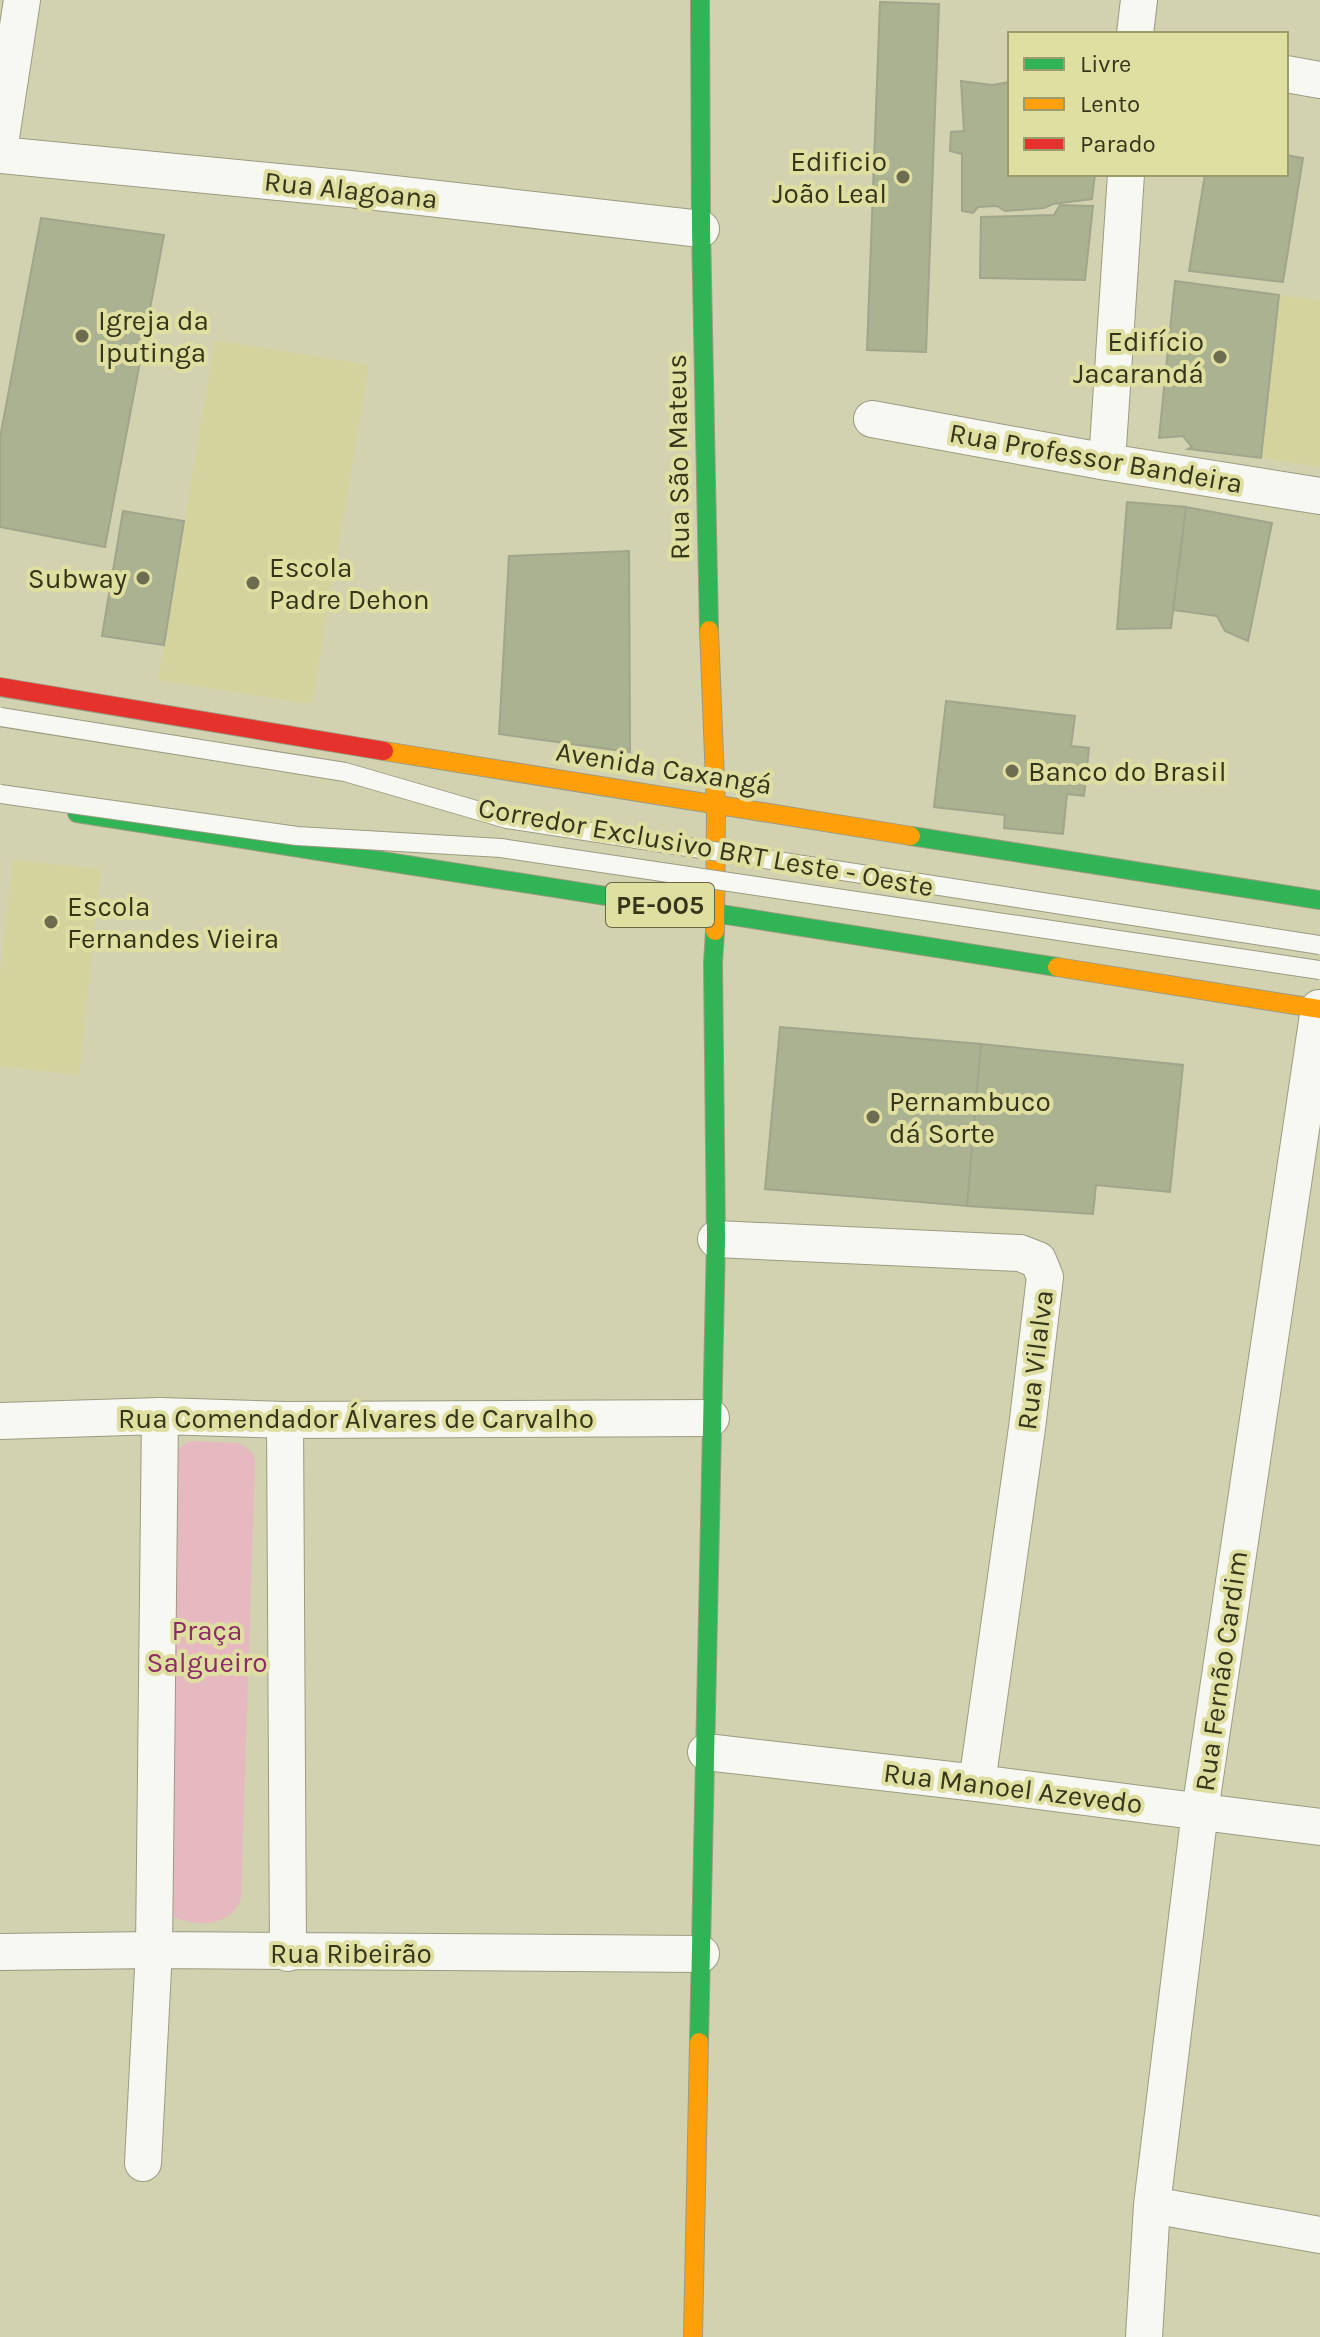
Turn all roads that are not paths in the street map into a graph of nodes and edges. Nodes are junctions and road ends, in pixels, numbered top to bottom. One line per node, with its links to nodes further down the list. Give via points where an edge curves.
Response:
1 (22, 0): 7 (street)
2 (700, 0): 10 (main road, Rua São Mateus)
3 (1139, 0): 4 (street)
4 (1135, 32)
5 (1288, 74): 6 (street)
6 (1320, 80)
7 (0, 144)
8 (0, 155): 10 (street, Rua Alagoana)
9 (1126, 176): 12 (street)
10 (701, 229): 18 (main road, Rua São Mateus)
11 (872, 419): 12 (street, Rua Professor Bandeira)
12 (1107, 462): 13 (street, Rua Professor Bandeira)
13 (1320, 496)
14 (0, 687): 18 (main road, Avenida Caxangá)
15 (0, 717): 21 (lane, Corredor Exclusivo BRT Leste - Oeste, bridge, via 345,772 507,819)
16 (0, 794): 22 (lane, Corredor Exclusivo BRT Leste - Oeste, bridge, via 297,836 501,848)
17 (0, 801): 20 (main road, PE-005)
18 (716, 806): 19 (main road, Avenida Caxangá); 20 (main road, Rua São Mateus)
19 (1320, 900)
20 (716, 913): 23 (main road, PE-005); 24 (main road, Rua São Mateus)
21 (1320, 945)
22 (1320, 970)
23 (1320, 1008): 31 (street, Rua Fernão Cardim)
24 (716, 1239): 26 (main road, Rua São Mateus); 30 (street, Rua Vilalva, via 1020,1253 1038,1260 1045,1277)
25 (160, 1416): 27 (street, Rua Comendador Álvares de Carvalho); 28 (street, Rua Comendador Álvares de Carvalho); 33 (street)
26 (711, 1418): 27 (street, Rua Comendador Álvares de Carvalho); 29 (main road, Rua São Mateus)
27 (285, 1420): 35 (street)
28 (0, 1421)
29 (706, 1752): 30 (street, Rua Manoel Azevedo); 36 (main road, Rua São Mateus)
30 (977, 1783): 31 (street, Rua Manoel Azevedo)
31 (1200, 1811): 32 (street, Rua Manoel Azevedo); 38 (street, Rua Fernão Cardim)
32 (1320, 1827)
33 (154, 1950): 34 (street, Rua Ribeirão); 35 (street, Rua Ribeirão); 37 (street)
34 (0, 1952)
35 (288, 1953): 36 (street, Rua Ribeirão)
36 (701, 1954): 40 (main road, Rua São Mateus)
37 (143, 2163)
38 (1152, 2205): 39 (street); 41 (street, Rua Fernão Cardim)
39 (1320, 2235)
40 (693, 2337)
41 (1144, 2337)

